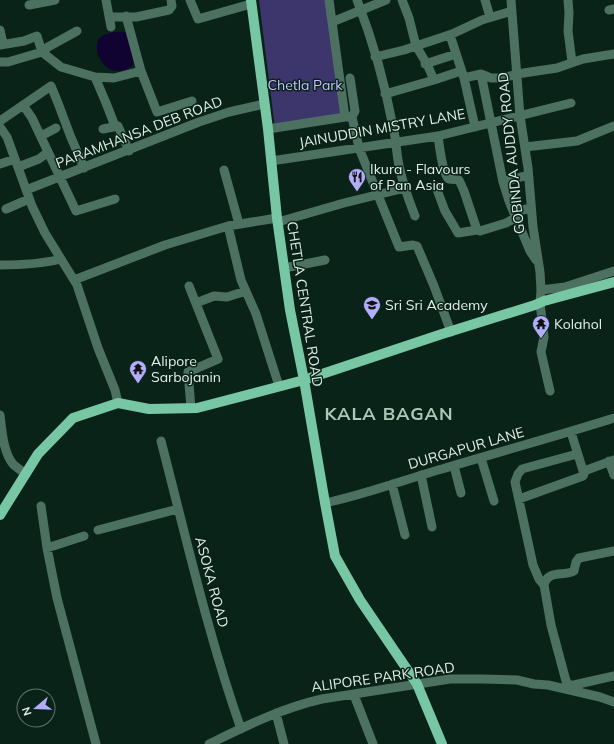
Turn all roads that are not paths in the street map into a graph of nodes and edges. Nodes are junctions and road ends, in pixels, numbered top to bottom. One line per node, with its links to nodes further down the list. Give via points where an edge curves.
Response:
1 (55, 0): 13 (street)
2 (106, 0): 17 (street)
3 (171, 0): 16 (street, via 172,6 169,10 136,17)
4 (190, 0): 12 (street, via 198,19)
5 (329, 0): 19 (street)
6 (357, 0): 14 (street)
7 (386, 0): 14 (street)
8 (402, 0): 25 (street)
9 (485, 0): 18 (street)
10 (511, 0): 15 (street, GOBINDA AUDDY ROAD)
11 (568, 0): 31 (street)
12 (251, 2): 43 (main road, CHETLA CENTRAL ROAD)
13 (29, 5)
14 (361, 10): 19 (street); 29 (street)
15 (512, 10): 18 (street); 36 (street, GOBINDA AUDDY ROAD)
16 (126, 16): 17 (street); 33 (street)
17 (109, 17): 20 (street)
18 (490, 17): 23 (street)
19 (332, 22): 46 (street)
20 (111, 27)
21 (0, 30): 24 (street)
22 (77, 31): 26 (street)
23 (450, 35): 25 (street); 27 (street)
24 (1, 44): 26 (street, via 24,41 37,36)
25 (416, 46): 29 (street); 32 (street)
26 (42, 52): 30 (street); 37 (street, via 61,66)
27 (456, 54): 32 (street); 34 (street)
28 (614, 54): 31 (street)
29 (375, 57): 40 (street)
30 (0, 62)
31 (572, 62): 36 (street, via 557,68)
32 (427, 64): 39 (street)
33 (141, 72): 37 (street, via 114,78); 41 (street, via 158,112)
34 (462, 74): 35 (street); 39 (street); 51 (street)
35 (480, 74): 36 (street, via 491,78); 47 (street)
36 (517, 74): 45 (street, GOBINDA AUDDY ROAD)
37 (94, 77): 48 (street)
38 (350, 78): 46 (street, via 355,111)
39 (434, 80): 40 (street)
40 (386, 94): 57 (street)
41 (192, 101)
42 (571, 103): 45 (street, JAINUDDIN MISTRY LANE)
43 (264, 104): 54 (main road, CHETLA CENTRAL ROAD); 60 (street, PARAMHANSA DEB ROAD, via 229,112)
44 (23, 105): 50 (street); 55 (street); 65 (street, via 51,86)
45 (520, 116): 47 (street, JAINUDDIN MISTRY LANE); 58 (street, GOBINDA AUDDY ROAD)
46 (349, 117): 54 (street); 59 (street)
47 (491, 122): 51 (street, JAINUDDIN MISTRY LANE); 69 (street)
48 (115, 126): 53 (street); 60 (street, via 118,126)
49 (614, 126): 58 (street, via 577,141)
50 (0, 127): 63 (street, via 7,137)
51 (475, 127): 56 (street, JAINUDDIN MISTRY LANE)
52 (56, 128): 55 (street)
53 (103, 129)
54 (268, 129): 62 (main road, CHETLA CENTRAL ROAD)
55 (41, 136): 61 (street)
56 (438, 136): 57 (street, JAINUDDIN MISTRY LANE); 82 (street, via 446,176 459,180)
57 (396, 142): 59 (street, JAINUDDIN MISTRY LANE); 71 (street)
58 (525, 147): 67 (street, GOBINDA AUDDY ROAD)
59 (359, 148): 62 (street, JAINUDDIN MISTRY LANE); 73 (street)
60 (129, 151): 65 (street, PARAMHANSA DEB ROAD)
61 (48, 152): 63 (street, via 39,159); 68 (street)
62 (270, 161): 79 (main road, CHETLA CENTRAL ROAD)
63 (16, 163): 64 (street); 72 (street)
64 (0, 164)
65 (84, 168): 68 (street, PARAMHANSA DEB ROAD)
66 (224, 170): 80 (street)
67 (528, 175): 69 (street); 75 (street, GOBINDA AUDDY ROAD)
68 (61, 177): 72 (street, PARAMHANSA DEB ROAD); 74 (street, via 76,211)
69 (503, 182): 78 (street)
70 (436, 187): 82 (street, via 445,211 458,233)
71 (405, 188): 73 (street); 77 (street)
72 (28, 194): 76 (street, PARAMHANSA DEB ROAD); 83 (street, via 45,233)
73 (378, 195): 79 (street); 96 (street, via 399,247 417,246)
74 (115, 199)
75 (531, 208): 78 (street, via 518,211); 85 (street, GOBINDA AUDDY ROAD)
76 (6, 209)
77 (415, 216)
78 (517, 217): 82 (street, via 499,225); 85 (street, via 530,251)
79 (277, 220): 80 (street); 87 (main road, CHETLA CENTRAL ROAD)
80 (239, 224): 81 (street)
81 (228, 226): 89 (street, via 164,245); 93 (street)
82 (476, 230)
83 (61, 259): 86 (street); 89 (street)
84 (325, 260): 87 (street)
85 (538, 262): 92 (street, GOBINDA AUDDY ROAD)
86 (0, 266)
87 (284, 268): 97 (main road, CHETLA CENTRAL ROAD)
88 (614, 271): 92 (street, via 565,287)
89 (74, 280): 100 (street)
90 (614, 283): 94 (main road)
91 (189, 286): 95 (street)
92 (541, 290): 94 (street, GOBINDA AUDDY ROAD)
93 (246, 292): 95 (street, via 214,296); 98 (street, via 256,314)
94 (543, 302): 96 (main road); 99 (street, GOBINDA AUDDY ROAD, via 544,337 541,352)
95 (196, 303): 101 (street, via 218,359 188,372)
96 (451, 332): 97 (main road)
97 (304, 380): 98 (main road); 118 (main road, CHETLA CENTRAL ROAD)
98 (279, 386): 101 (main road)
99 (550, 391)
100 (118, 403): 101 (main road, via 149,409); 111 (main road, via 73,418 38,454)
101 (191, 408)
102 (0, 415): 111 (street, via 7,452 14,465)
103 (614, 418): 104 (street, DURGAPUR LANE)
104 (571, 432): 106 (street); 107 (street, DURGAPUR LANE)
105 (161, 441): 120 (street, ASOKA ROAD)
106 (577, 454): 110 (street); 116 (street, via 522,469 515,482)
107 (481, 458): 109 (street, DURGAPUR LANE); 117 (street)
108 (612, 461): 110 (street); 113 (street)
109 (454, 466): 112 (street, DURGAPUR LANE); 115 (street)
110 (584, 471): 116 (street, via 583,476)
111 (26, 474): 121 (main road)
112 (421, 475): 114 (street, DURGAPUR LANE); 122 (street)
113 (614, 475)
114 (392, 484): 118 (street, DURGAPUR LANE); 124 (street)
115 (461, 493)
116 (519, 499): 128 (street, via 533,565)
117 (494, 501)
118 (325, 503): 130 (main road, CHETLA CENTRAL ROAD, via 335,556 360,600)
119 (41, 506): 126 (street)
120 (178, 509): 123 (street); 134 (street, ASOKA ROAD, via 225,683)
121 (0, 516)
122 (432, 527)
123 (98, 530)
124 (406, 535)
125 (84, 536): 126 (street)
126 (47, 548): 135 (street, via 57,598)
127 (614, 552): 128 (street, via 579,558 574,571 550,576)
128 (544, 585): 129 (street, via 551,625 569,685)
129 (614, 676)
130 (417, 684): 131 (street, ALIPORE PARK ROAD); 132 (street, ALIPORE PARK ROAD, via 450,679 517,680 562,688); 139 (main road, CHETLA CENTRAL ROAD)
131 (354, 695): 133 (street, ALIPORE PARK ROAD, via 302,703); 138 (street)
132 (614, 702)
133 (276, 712): 134 (street, ALIPORE PARK ROAD); 137 (street)
134 (241, 729): 136 (street, ALIPORE PARK ROAD)
135 (96, 744)
136 (209, 744)
137 (284, 744)
138 (373, 744)
139 (442, 744)

